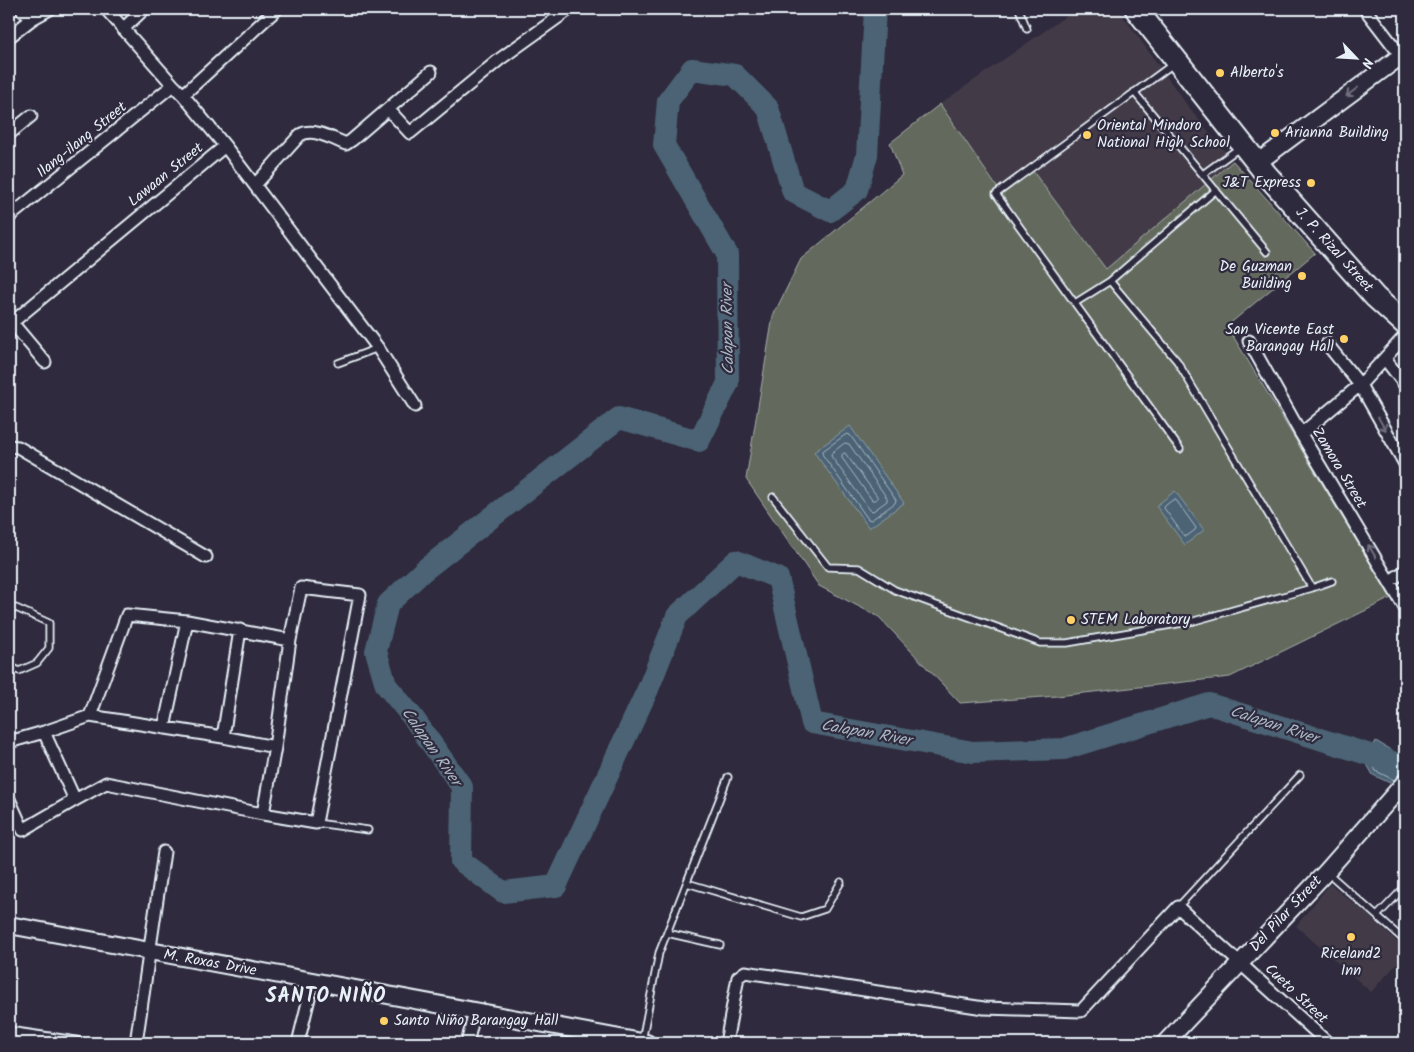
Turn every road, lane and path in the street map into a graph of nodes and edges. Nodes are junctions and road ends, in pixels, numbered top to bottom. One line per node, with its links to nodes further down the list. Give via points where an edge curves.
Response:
1 (21, 9): 10 (street)
2 (50, 9): 10 (street)
3 (106, 9): 11 (street, Lawaan Street)
4 (144, 9): 11 (street)
5 (277, 9): 19 (street)
6 (566, 9): 20 (street, via 410,133)
7 (1019, 9): 12 (lane)
8 (1136, 9): 15 (highway, J. P. Rizal Street)
9 (1364, 9): 14 (street)
10 (32, 19): 13 (street)
11 (123, 29): 17 (street, Lawaan Street)
12 (1027, 29)
13 (9, 37)
14 (1404, 57): 25 (main road, one-way to 25)
15 (1176, 61): 18 (lane); 23 (highway, J. P. Rizal Street)
16 (431, 72): 20 (street)
17 (173, 85): 19 (street, Lawaan Street); 29 (street, Ilang-ilang Street)
18 (1134, 92): 26 (lane); 32 (lane, via 996,194)
19 (183, 95): 24 (street, Lawaan Street)
20 (388, 109): 27 (street, via 346,144 306,131)
21 (31, 116): 22 (street)
22 (9, 134)
23 (1242, 145): 25 (highway, J. P. Rizal Street); 26 (lane)
24 (225, 146): 27 (street); 33 (street, Lawaan Street)
25 (1257, 163): 34 (highway, J. P. Rizal Street, via 1375,296)
26 (1202, 174): 28 (lane)
27 (255, 185): 38 (street)
28 (1216, 190): 30 (lane); 31 (lane)
29 (9, 217)
30 (1267, 252)
31 (1110, 281): 32 (lane); 54 (lane, via 1177,361)
32 (1075, 303): 47 (lane)
33 (10, 322): 40 (street)
34 (1405, 324)
35 (1405, 336): 39 (street)
36 (1249, 341): 45 (street, Zamora Street)
37 (1328, 344): 42 (street)
38 (378, 348): 41 (lane); 44 (street)
39 (1385, 359): 42 (street); 43 (street)
40 (45, 362)
41 (338, 363)
42 (1360, 385): 45 (street); 48 (street, one-way to 48)
43 (1405, 385)
44 (415, 406)
45 (1301, 434): 53 (street, Zamora Street, one-way to 45)
46 (9, 446): 50 (street, via 18,448)
47 (1180, 449)
48 (1405, 464)
49 (773, 497): 54 (lane, via 828,566 858,568 895,590 1040,643 1067,643 1194,621)
50 (206, 557)
51 (1405, 571): 53 (street)
52 (1332, 581): 54 (lane)
53 (1390, 581): 55 (street, Zamora Street)
54 (1312, 588)
55 (1405, 608)
56 (9, 611): 60 (lane, via 16,608 49,623 49,648 38,663 19,671)
57 (187, 621): 58 (street); 61 (street, via 127,615); 62 (street)
58 (240, 630): 59 (street); 64 (street)
59 (290, 640): 66 (street); 73 (street, via 301,588 360,595)
60 (9, 666)
61 (90, 716): 62 (street); 63 (street)
62 (164, 728): 64 (street)
63 (44, 732): 65 (street); 71 (street)
64 (223, 737): 66 (street)
65 (9, 742)
66 (275, 747): 72 (street)
67 (1300, 775): 80 (lane)
68 (728, 778): 78 (lane)
69 (1402, 786): 76 (main road, Del Pilar Street)
70 (9, 799): 71 (street, via 23,830)
71 (75, 800): 72 (street, via 106,783)
72 (263, 814): 73 (street)
73 (316, 822): 74 (lane)
74 (368, 830)
75 (164, 852): 87 (street)
76 (1326, 872): 81 (lane); 88 (main road, Del Pilar Street)
77 (840, 882): 78 (lane, via 825,909 802,917)
78 (687, 883): 84 (lane)
79 (1405, 895): 81 (lane, via 1401,891)
80 (1178, 907): 88 (street, Cueto Street); 98 (street, via 1081,1011 984,1008 744,972 738,977)
81 (1377, 916): 85 (lane)
82 (9, 925): 87 (main road, M. Roxas Drive)
83 (1405, 932): 85 (lane)
84 (667, 933): 86 (lane); 97 (lane, via 659,953)
85 (1403, 939)
86 (720, 945)
87 (150, 952): 89 (main road, M. Roxas Drive); 94 (street)
88 (1240, 963): 92 (street, Cueto Street); 99 (main road, Del Pilar Street)
89 (313, 982): 90 (main road, M. Roxas Drive); 95 (street)
90 (475, 1012): 96 (street); 97 (main road, M. Roxas Drive)
91 (9, 1033): 93 (street)
92 (1320, 1041)
93 (76, 1043)
94 (136, 1043)
95 (298, 1043)
96 (467, 1043)
97 (643, 1043)
98 (726, 1043)
99 (1165, 1043)

